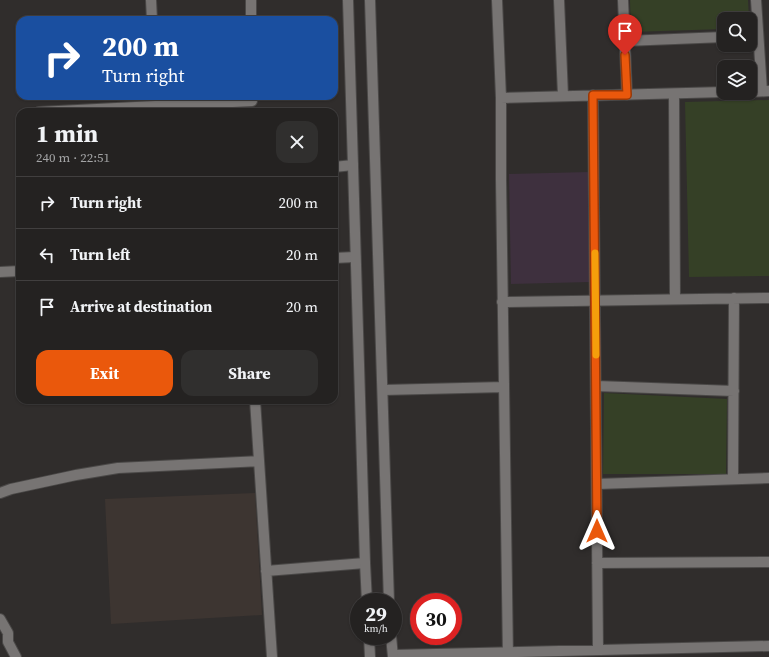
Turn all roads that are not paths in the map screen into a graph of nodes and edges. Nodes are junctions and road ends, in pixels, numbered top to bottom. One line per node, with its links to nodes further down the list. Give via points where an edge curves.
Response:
1 (151, 0): 10 (street)
2 (251, 0): 11 (street)
3 (348, 0): 25 (street)
4 (370, 0): 38 (street)
5 (497, 0): 21 (street)
6 (559, 0): 20 (street)
7 (623, 0): 13 (street)
8 (756, 0): 9 (street)
9 (755, 12)
10 (152, 16)
11 (251, 16)
12 (717, 37): 13 (street)
13 (625, 42): 19 (street)
14 (757, 51): 15 (street)
15 (765, 91)
16 (717, 92): 17 (street)
17 (674, 94): 19 (street); 33 (street)
18 (593, 95): 19 (street); 20 (street); 34 (street)
19 (627, 95)
20 (563, 96): 21 (street)
21 (501, 98): 35 (street)
22 (204, 100): 23 (street)
23 (157, 101): 24 (street)
24 (82, 108)
25 (353, 165): 26 (street); 27 (street)
26 (338, 167)
27 (356, 257): 28 (street); 47 (street)
28 (338, 258)
29 (16, 270): 30 (street)
30 (0, 272)
31 (734, 298): 32 (street); 33 (street); 39 (street)
32 (769, 298)
33 (675, 299): 34 (street)
34 (595, 300): 35 (street); 36 (street)
35 (502, 302): 37 (street)
36 (596, 386): 39 (street); 44 (street)
37 (504, 387): 38 (street); 60 (street)
38 (383, 390): 51 (street)
39 (734, 391): 43 (street)
40 (255, 404): 41 (street)
41 (259, 461): 45 (street, via 118,468); 49 (street)
42 (769, 478): 43 (street)
43 (733, 480): 44 (street)
44 (597, 484): 48 (street)
45 (0, 493)
46 (769, 562): 48 (street)
47 (364, 563): 49 (street); 50 (street)
48 (597, 563): 58 (street)
49 (266, 571): 64 (street)
50 (366, 593)
51 (389, 593)
52 (0, 619): 53 (street, via 8,633)
53 (4, 643): 63 (street)
54 (369, 645): 65 (street)
55 (392, 645): 62 (street)
56 (746, 646): 57 (street); 59 (street); 66 (street)
57 (769, 646)
58 (598, 650): 59 (street); 61 (street)
59 (676, 652)
60 (507, 654): 61 (street); 62 (street)
61 (582, 654)
62 (393, 656)
63 (16, 657)
64 (272, 657)
65 (370, 657)
66 (747, 657)

